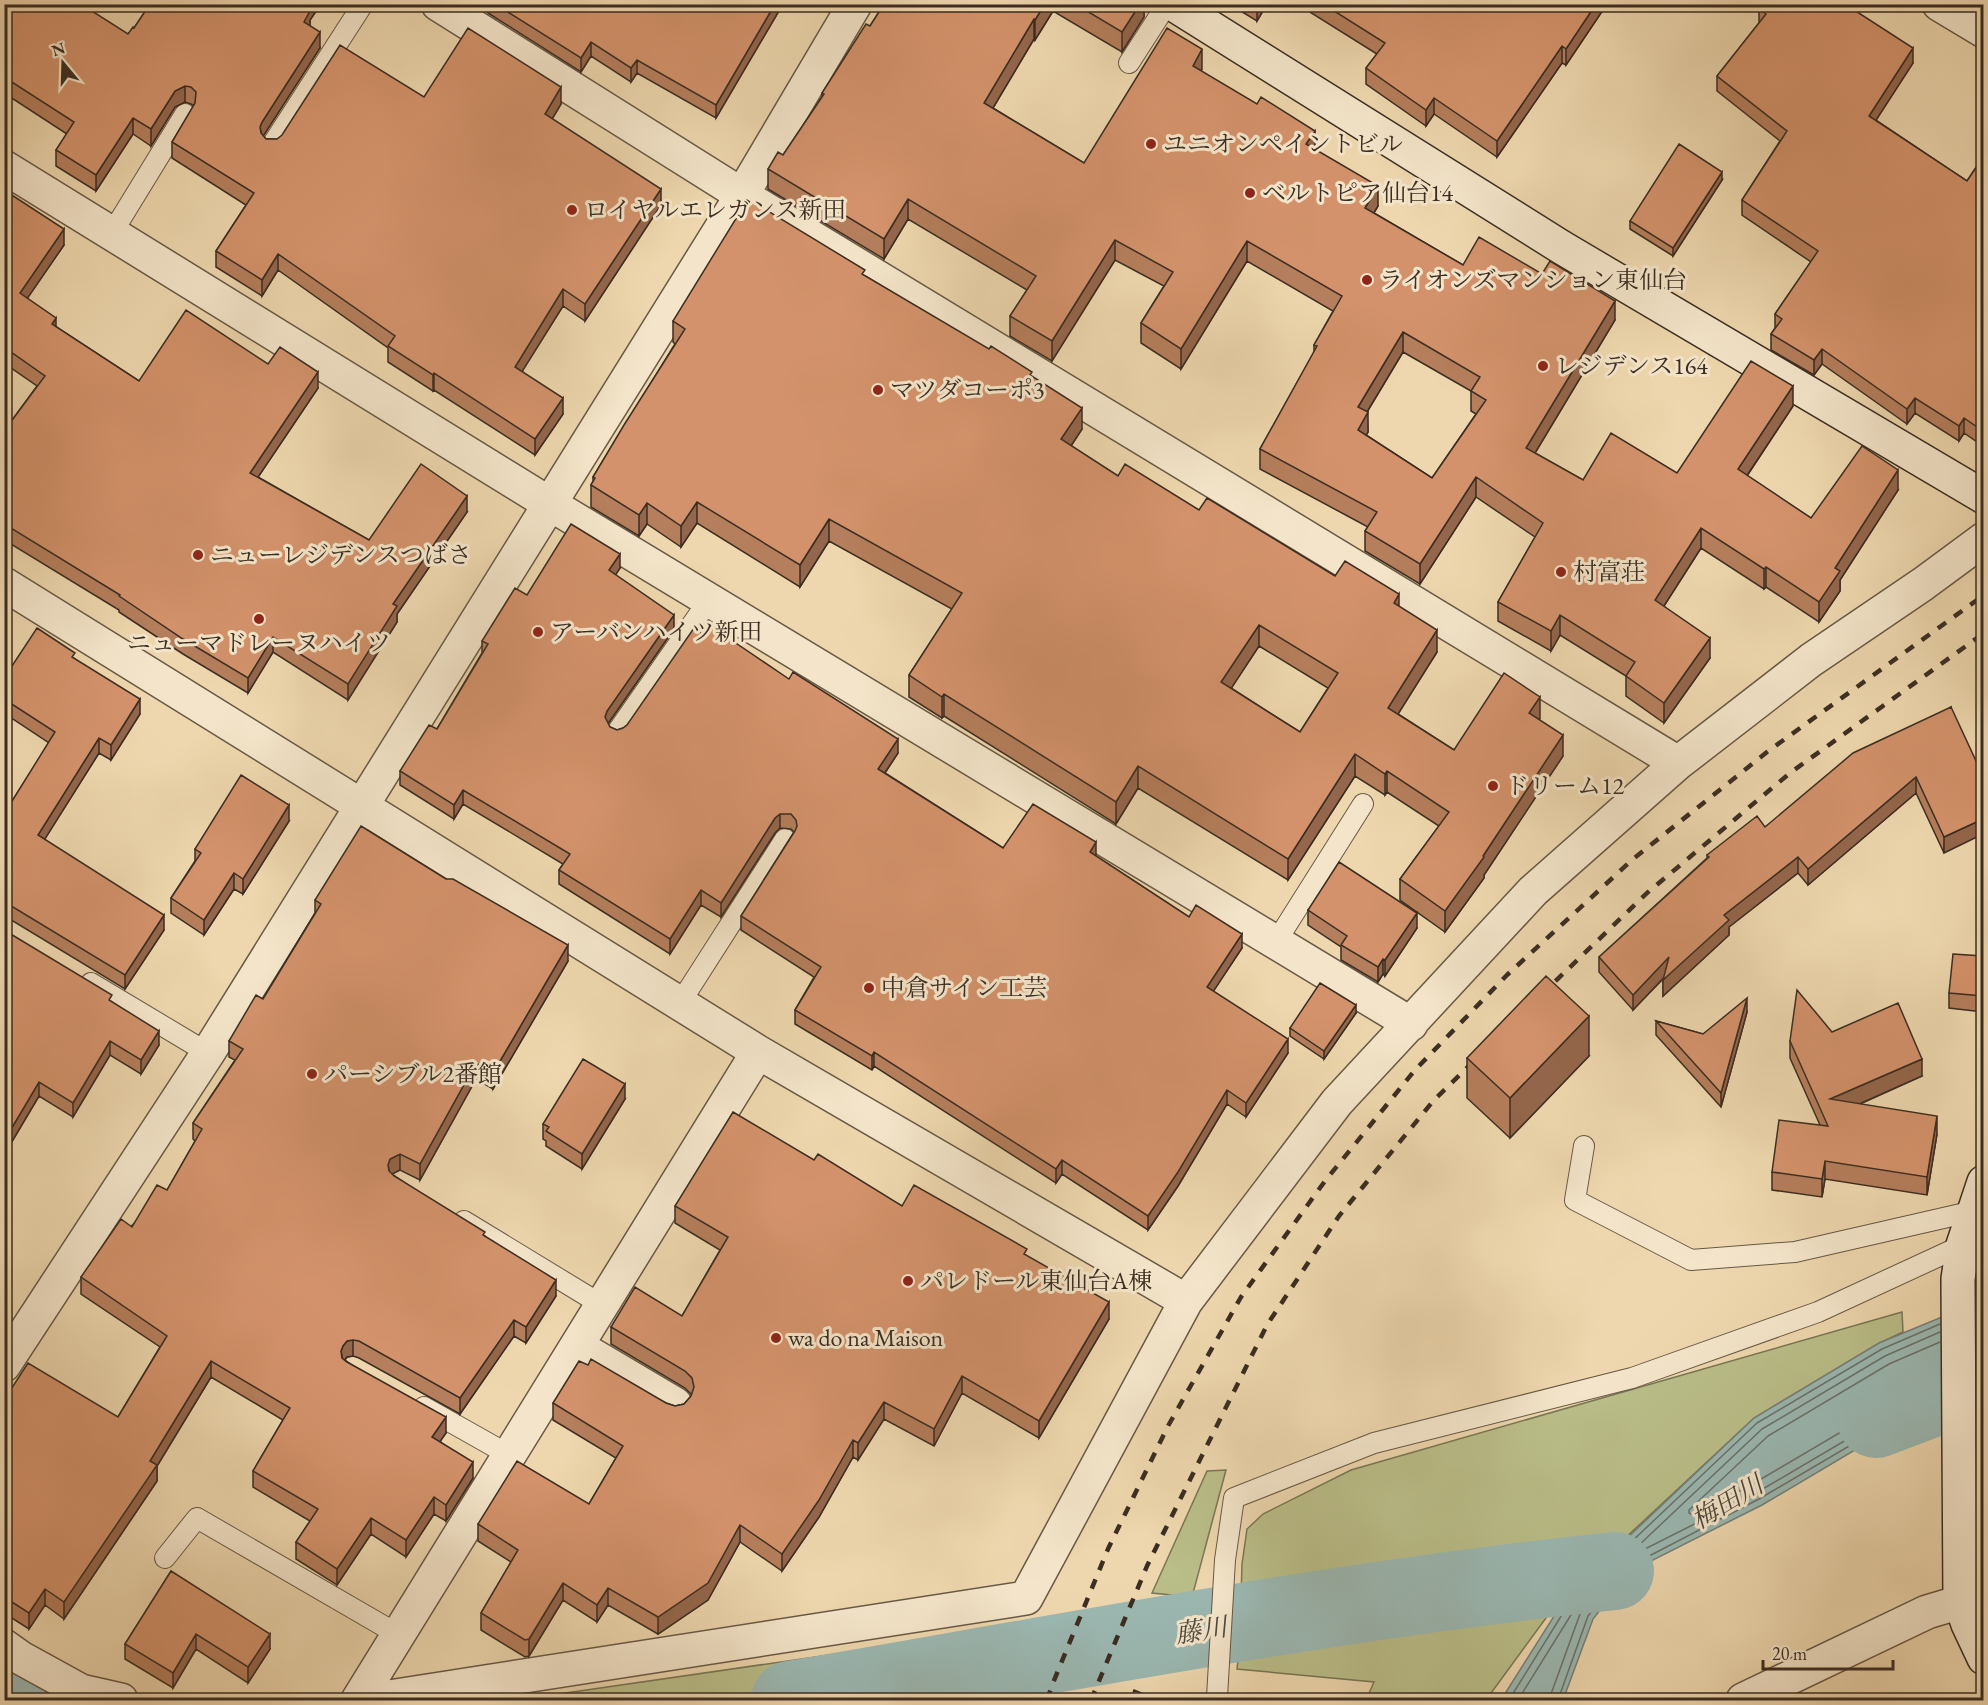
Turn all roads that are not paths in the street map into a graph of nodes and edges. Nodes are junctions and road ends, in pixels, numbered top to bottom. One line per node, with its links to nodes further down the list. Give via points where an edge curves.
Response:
1 (363, 4): 10 (lane)
2 (438, 4): 12 (street)
3 (855, 4): 12 (street)
4 (1167, 4): 8 (lane)
5 (1173, 4): 14 (street, via 1561,247)
6 (1940, 4): 7 (street)
7 (1983, 31)
8 (1129, 63)
9 (185, 114): 13 (lane)
10 (272, 145)
11 (4, 167): 13 (street)
12 (742, 195): 15 (street); 20 (street)
13 (112, 233): 15 (street)
14 (1983, 496)
15 (550, 504): 18 (street); 22 (street)
16 (1983, 539): 20 (street, via 1810,660)
17 (4, 584): 22 (street)
18 (709, 600): 19 (lane); 24 (street)
19 (617, 732)
20 (1678, 763): 27 (street, via 1533,891)
21 (1363, 804): 24 (lane)
22 (362, 805): 26 (street); 29 (street)
23 (785, 839): 26 (lane)
24 (1276, 942): 27 (street)
25 (77, 974): 29 (lane)
26 (680, 1003): 28 (street)
27 (1411, 1024): 34 (street, via 1337,1102)
28 (758, 1052): 34 (street); 35 (street)
29 (208, 1053): 37 (street)
30 (1584, 1146): 31 (lane, via 1575,1200 1691,1260 1795,1252)
31 (1979, 1197): 33 (street)
32 (450, 1213): 35 (lane)
33 (1962, 1245): 42 (street, via 1958,1279); 46 (lane, via 1818,1312 1632,1378 1374,1443 1234,1497 1225,1560)
34 (1185, 1301): 49 (street, via 1026,1598)
35 (602, 1305): 36 (street)
36 (577, 1346): 39 (street); 40 (street)
37 (4, 1365)
38 (405, 1397): 40 (lane)
39 (675, 1404)
40 (509, 1455): 43 (street)
41 (165, 1558): 43 (lane, via 197,1518)
42 (1968, 1594): 45 (street, via 1968,1624); 50 (street)
43 (399, 1635): 48 (street)
44 (4, 1646): 47 (street, via 81,1691)
45 (1983, 1658)
46 (1217, 1697)
47 (121, 1701)
48 (358, 1701)
49 (370, 1701)
50 (1743, 1701)

